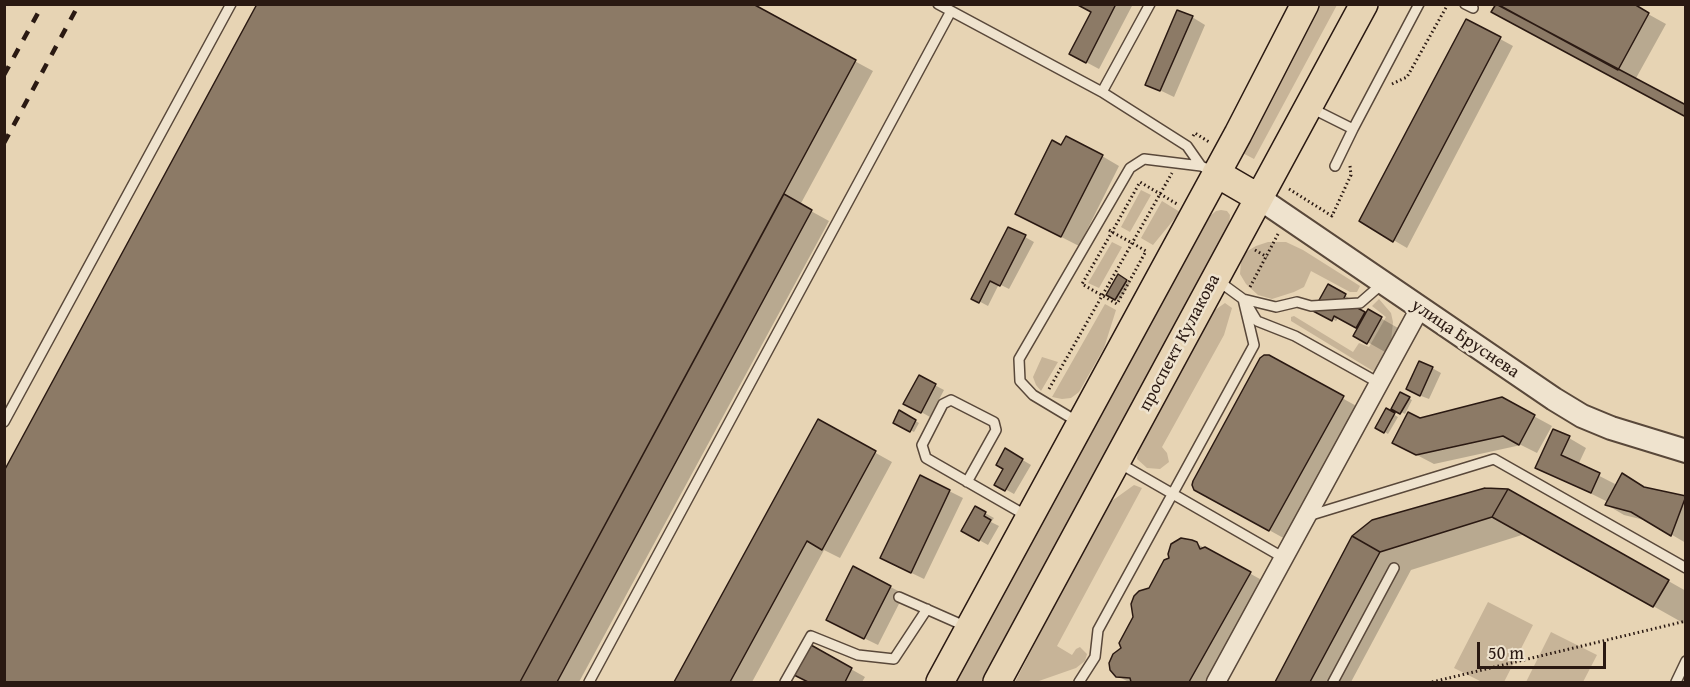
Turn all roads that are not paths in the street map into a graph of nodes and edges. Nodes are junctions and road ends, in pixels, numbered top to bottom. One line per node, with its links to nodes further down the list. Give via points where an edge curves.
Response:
1 (231, 4): 19 (lane)
2 (938, 4): 7 (lane)
3 (1150, 4): 8 (lane)
4 (1305, 4): 12 (main road)
5 (1364, 4): 9 (main road, проспект Кулакова)
6 (1419, 4): 10 (lane)
7 (951, 11): 8 (lane); 34 (lane)
8 (1102, 92): 12 (lane, via 1187,146)
9 (1309, 106): 10 (lane); 13 (main road, проспект Кулакова)
10 (1353, 129): 11 (lane)
11 (1335, 166)
12 (1209, 170): 13 (main road); 20 (main road); 20 (lane, via 1144,159 1130,168 1019,358 1020,381 1033,395)
13 (1269, 191): 14 (main road, проспект Кулакова); 15 (street, улица Бруснева)
14 (1215, 279): 16 (lane); 22 (main road, проспект Кулакова)
15 (1383, 283): 16 (lane, via 1360,303 1311,306 1297,302 1276,307); 17 (street, улица Бруснева)
16 (1243, 299): 18 (lane, via 1257,321 1295,336); 24 (lane, via 1254,345)
17 (1420, 308): 18 (street); 21 (street, улица Бруснева, via 1582,416)
18 (1379, 383): 25 (street)
19 (4, 422)
20 (1080, 424): 26 (main road)
21 (1686, 450)
22 (1117, 462): 24 (lane); 37 (main road, проспект Кулакова)
23 (967, 482): 23 (lane, via 996,430 994,422 951,400 943,404 922,445 926,458); 26 (lane)
24 (1172, 494): 27 (lane); 38 (lane, via 1098,630 1095,657)
25 (1306, 517): 27 (street); 29 (lane, via 1494,459)
26 (1029, 518): 32 (main road)
27 (1284, 558): 39 (street)
28 (1394, 568): 40 (lane)
29 (1686, 568)
30 (899, 597): 31 (lane)
31 (927, 609): 32 (lane); 35 (lane, via 894,659 858,655 811,636)
32 (969, 627): 36 (main road)
33 (1686, 661): 41 (lane)
34 (589, 682)
35 (785, 682)
36 (939, 682)
37 (997, 682)
38 (1079, 682)
39 (1216, 682)
40 (1333, 682)
41 (1676, 682)

